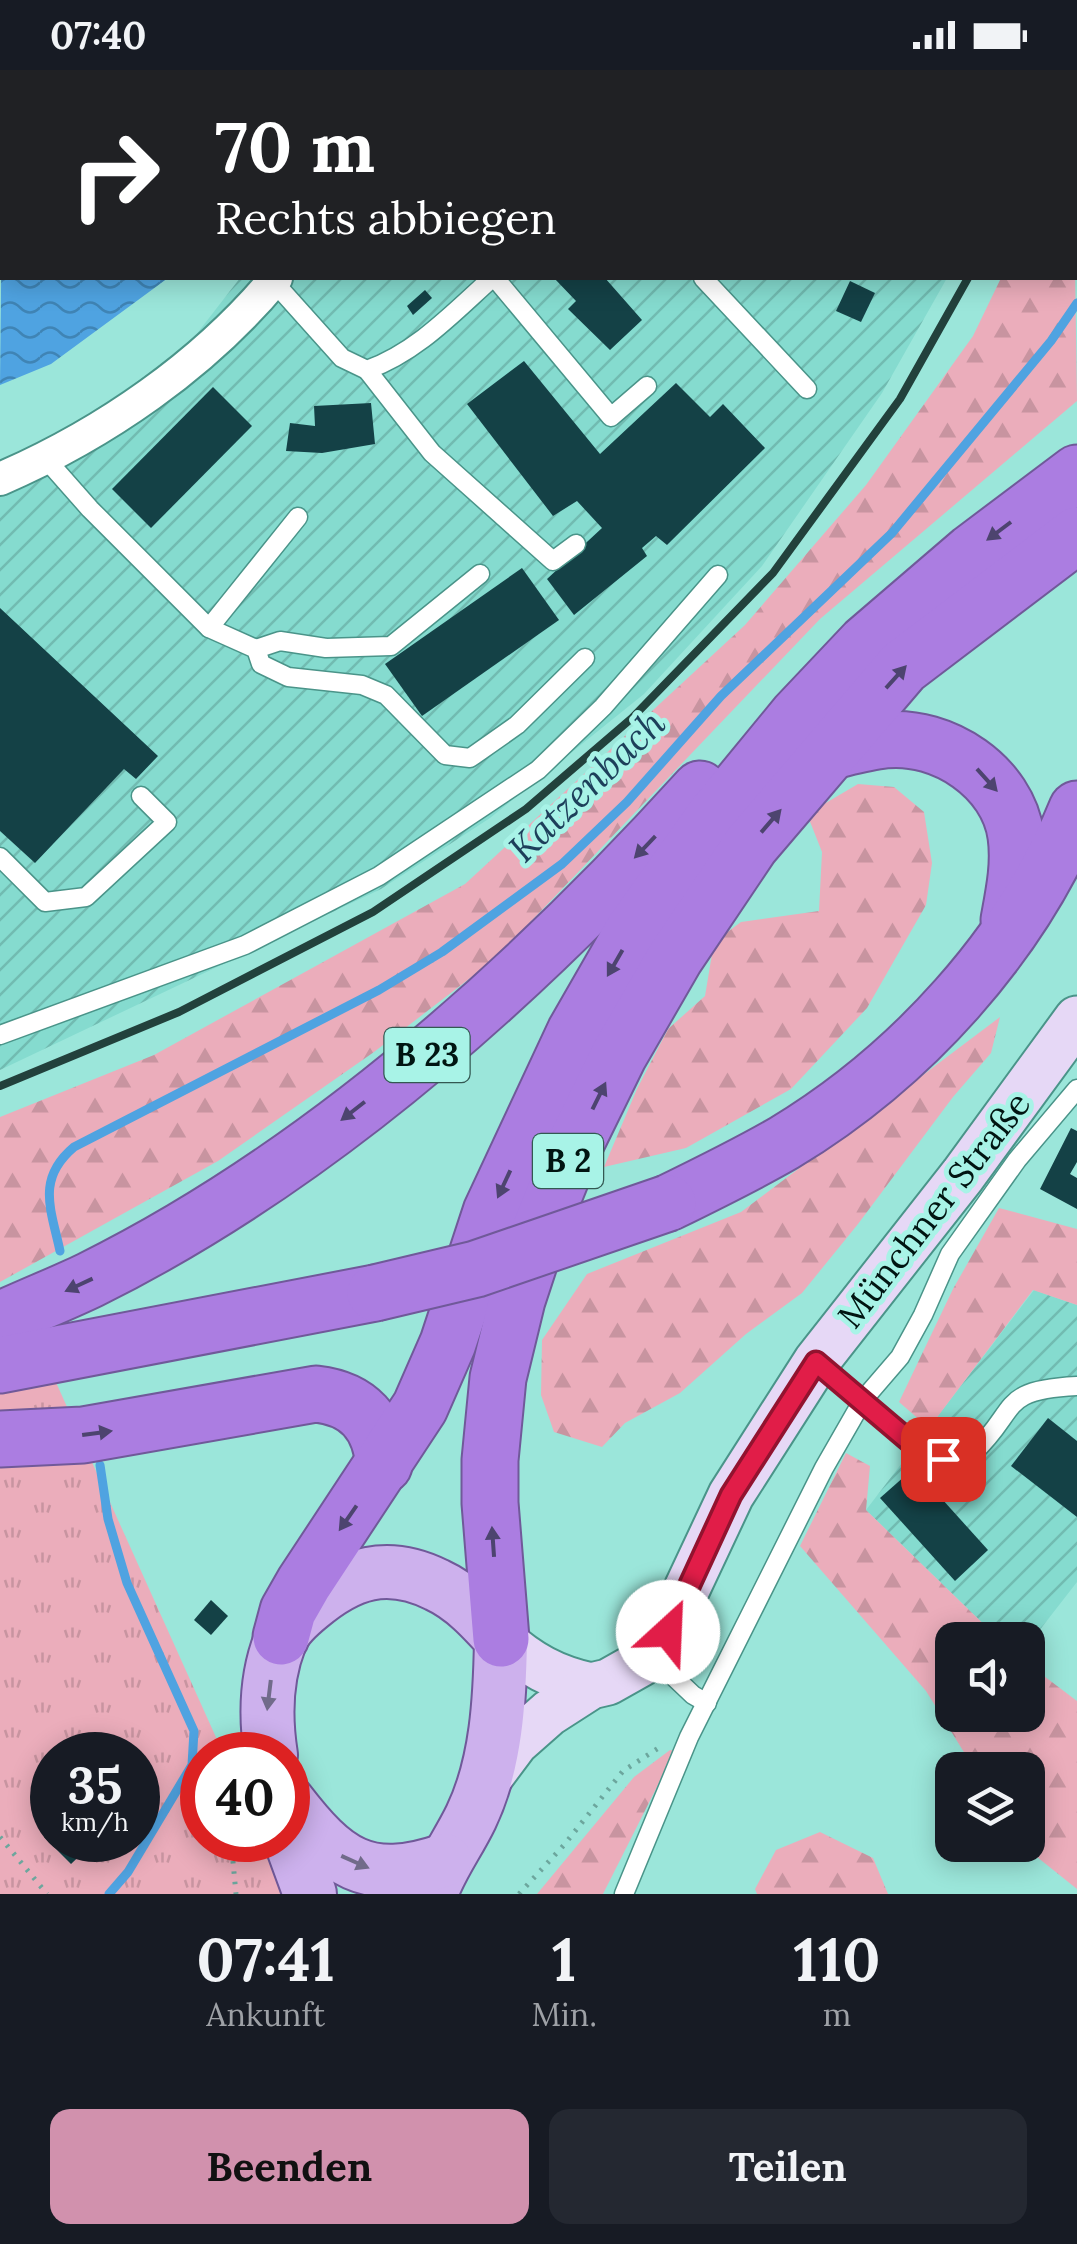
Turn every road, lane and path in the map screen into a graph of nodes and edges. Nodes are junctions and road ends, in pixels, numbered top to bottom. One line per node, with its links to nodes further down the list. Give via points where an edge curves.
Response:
1 (273, 280): 9 (street, via 225,334 178,372)
2 (275, 280): 6 (lane, via 342,358)
3 (491, 280): 6 (lane, via 419,344)
4 (495, 280): 7 (lane, via 611,416)
5 (705, 280): 8 (lane)
6 (367, 370): 14 (lane, via 432,453 553,560)
7 (647, 386)
8 (807, 389)
9 (45, 458): 11 (street); 17 (lane)
10 (1077, 473): 20 (highway, B 2, one-way to 20, via 866,643)
11 (0, 478)
12 (298, 517): 17 (lane)
13 (1077, 535): 20 (highway, B 2, one-way to 13)
14 (576, 544)
15 (480, 574): 18 (lane, via 392,646 280,641)
16 (718, 575): 26 (lane, via 603,707 538,770 378,876 245,945)
17 (209, 628): 18 (lane)
18 (256, 649): 19 (lane, via 262,664 288,677 362,685 386,695 445,755 470,758 518,725)
19 (586, 658)
20 (814, 733): 24 (highway, one-way to 24, via 923,743 952,753 994,786 1016,831); 28 (highway, B 23, one-way to 28, via 738,747 613,880 449,1038 311,1144 91,1280); 34 (highway, B 2, one-way to 34, via 714,817 633,931 575,1032 491,1212 448,1343 420,1408); 36 (highway, B 2, one-way to 20, via 490,1460 498,1378 540,1230 610,1072)
21 (141, 796): 23 (lane, via 167,822 86,897 45,902)
22 (1077, 809): 24 (highway)
23 (0, 857)
24 (1008, 931): 30 (highway, bridge, via 899,1057 786,1142 668,1203 476,1269 375,1294)
25 (1076, 1021): 29 (street, Münchner Straße)
26 (0, 1035)
27 (1077, 1089): 32 (lane, via 950,1254 900,1357)
28 (0, 1320)
29 (816, 1362): 32 (lane); 37 (street, Münchner Straße, via 731,1495)
30 (0, 1365)
31 (1077, 1386): 32 (lane, via 1021,1395 973,1453 943,1459 921,1451)
32 (862, 1400): 39 (lane)
33 (0, 1439): 34 (highway, one-way to 34, via 83,1435 316,1394 358,1408 374,1424)
34 (384, 1465): 35 (highway, B 2, one-way to 35, via 304,1583)
35 (281, 1637): 36 (main road, via 338,1583 378,1572 438,1585); 40 (main road, B 2, one-way to 40, via 268,1696)
36 (501, 1639): 38 (street, via 539,1669); 42 (main road, B 2, via 498,1711)
37 (652, 1655): 38 (street, Münchner Straße); 39 (lane)
38 (591, 1686): 42 (street, Münchner Straße, via 531,1728)
39 (707, 1702): 41 (lane)
40 (269, 1732)
41 (690, 1738): 51 (path, via 670,1741 623,1771); 52 (lane)
42 (482, 1788): 47 (main road, B 2)
43 (310, 1829): 47 (main road, B 2, one-way to 47, via 354,1864)
44 (0, 1837): 48 (path)
45 (233, 1862): 49 (path)
46 (298, 1862): 50 (main road)
47 (438, 1877)
48 (47, 1894)
49 (236, 1894)
50 (310, 1894)
51 (519, 1894)
52 (624, 1894)

